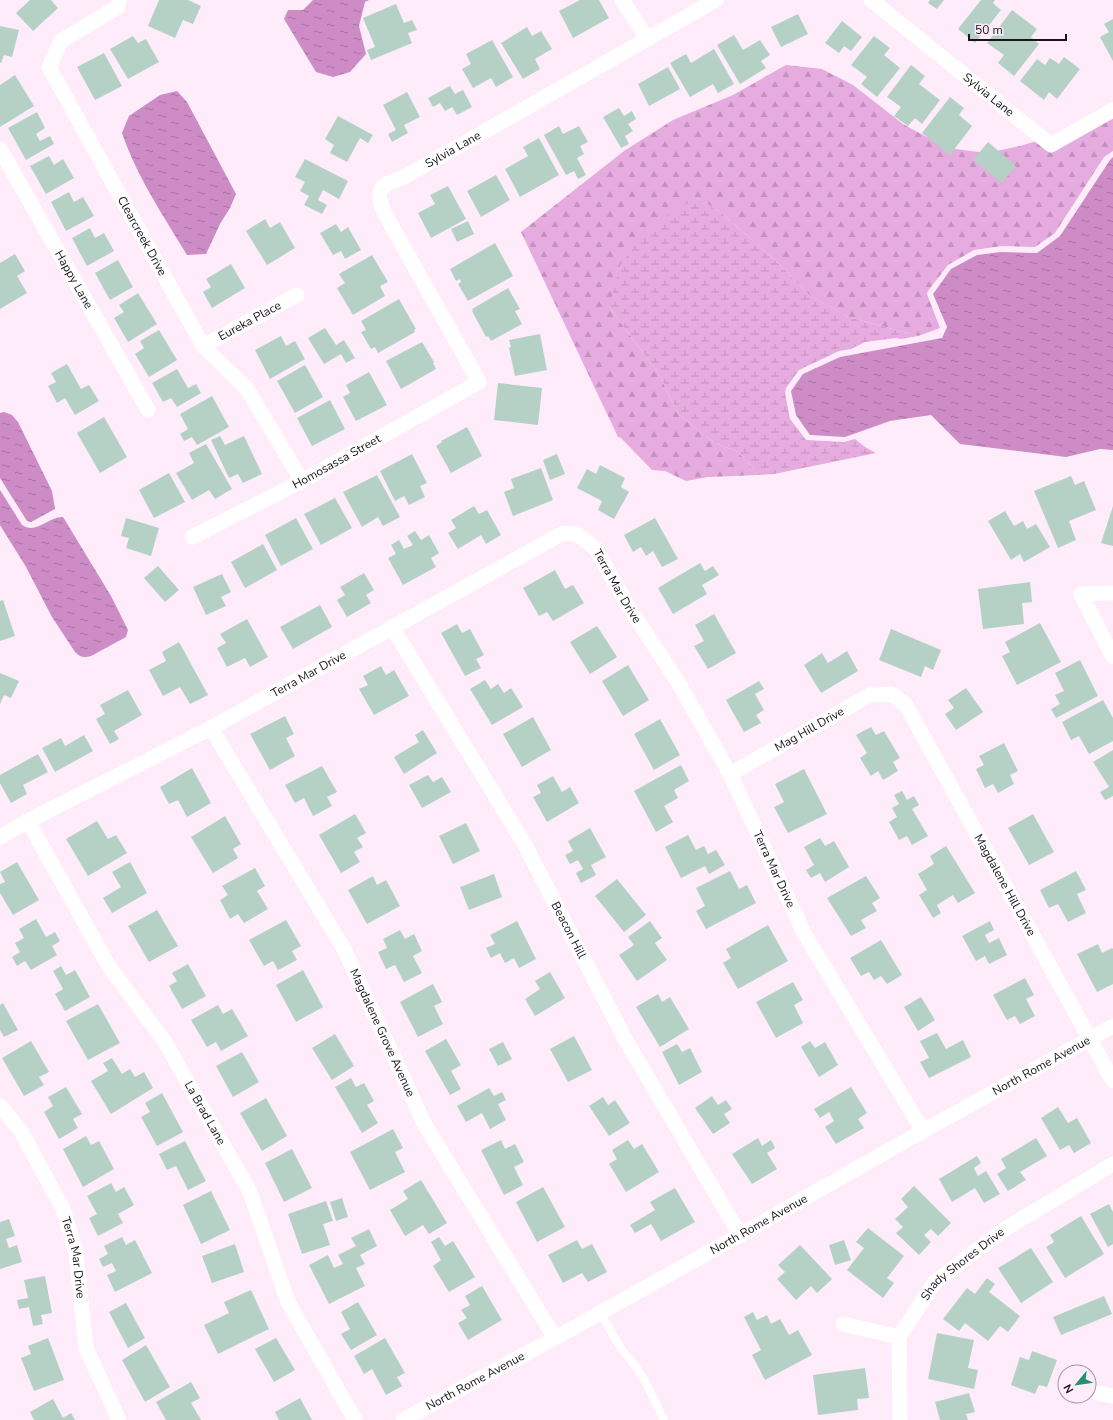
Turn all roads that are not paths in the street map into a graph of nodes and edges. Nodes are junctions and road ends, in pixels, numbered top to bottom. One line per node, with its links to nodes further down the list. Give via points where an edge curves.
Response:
1 (119, 0): 9 (street, Clearcreek Drive, via 118,7 61,41 49,68)
2 (622, 0): 5 (street)
3 (716, 0): 5 (street, Sylvia Lane)
4 (871, 0): 6 (street, Sylvia Lane, via 1051,145)
5 (647, 38): 10 (street, Sylvia Lane, via 406,176 386,184 379,194 384,212)
6 (1113, 110)
7 (0, 149): 11 (street, Happy Lane)
8 (296, 295): 9 (street, Eureka Place)
9 (203, 346): 12 (street, Clearcreek Drive, via 247,389)
10 (479, 382): 12 (street, Homosassa Street)
11 (148, 410)
12 (302, 481): 13 (street, Homosassa Street)
13 (192, 537)
14 (1113, 593): 16 (street, via 1081,594)
15 (392, 627): 18 (street, Terra Mar Drive); 19 (street, Terra Mar Drive, via 563,533 577,534 596,549 626,603 678,682); 28 (street, Beacon Hill, via 524,843 624,1037)
16 (1113, 658)
17 (892, 694): 19 (street, Mag Hill Drive, via 870,695); 23 (street, Magdalene Hill Drive, via 906,705)
18 (211, 728): 20 (street, Terra Mar Drive); 32 (street, Magdalene Grove Avenue, via 344,949 425,1125)
19 (730, 774): 26 (street, Terra Mar Drive, via 804,933)
20 (28, 821): 21 (street, Terra Mar Drive); 36 (street, La Brad Lane, via 108,965 165,1042 250,1192 288,1302)
21 (0, 837)
22 (1113, 1026): 23 (street, North Rome Avenue)
23 (1090, 1039): 24 (street, Magdalene Hill Drive); 26 (street, North Rome Avenue)
24 (1113, 1081)
25 (0, 1106): 35 (street, Terra Mar Drive, via 22,1133 62,1209 76,1252 86,1348)
26 (923, 1131): 28 (street, North Rome Avenue)
27 (1113, 1164): 31 (street, Shady Shores Drive, via 1003,1230 935,1282)
28 (740, 1236): 29 (street, North Rome Avenue)
29 (600, 1313): 32 (street, North Rome Avenue); 38 (lane, via 622,1350 644,1379)
30 (844, 1324): 31 (street)
31 (899, 1337): 39 (street)
32 (554, 1338): 37 (street, North Rome Avenue)
33 (1097, 1393): 34 (street)
34 (1113, 1396)
35 (119, 1420)
36 (355, 1420)
37 (403, 1420)
38 (664, 1420)
39 (900, 1420)

